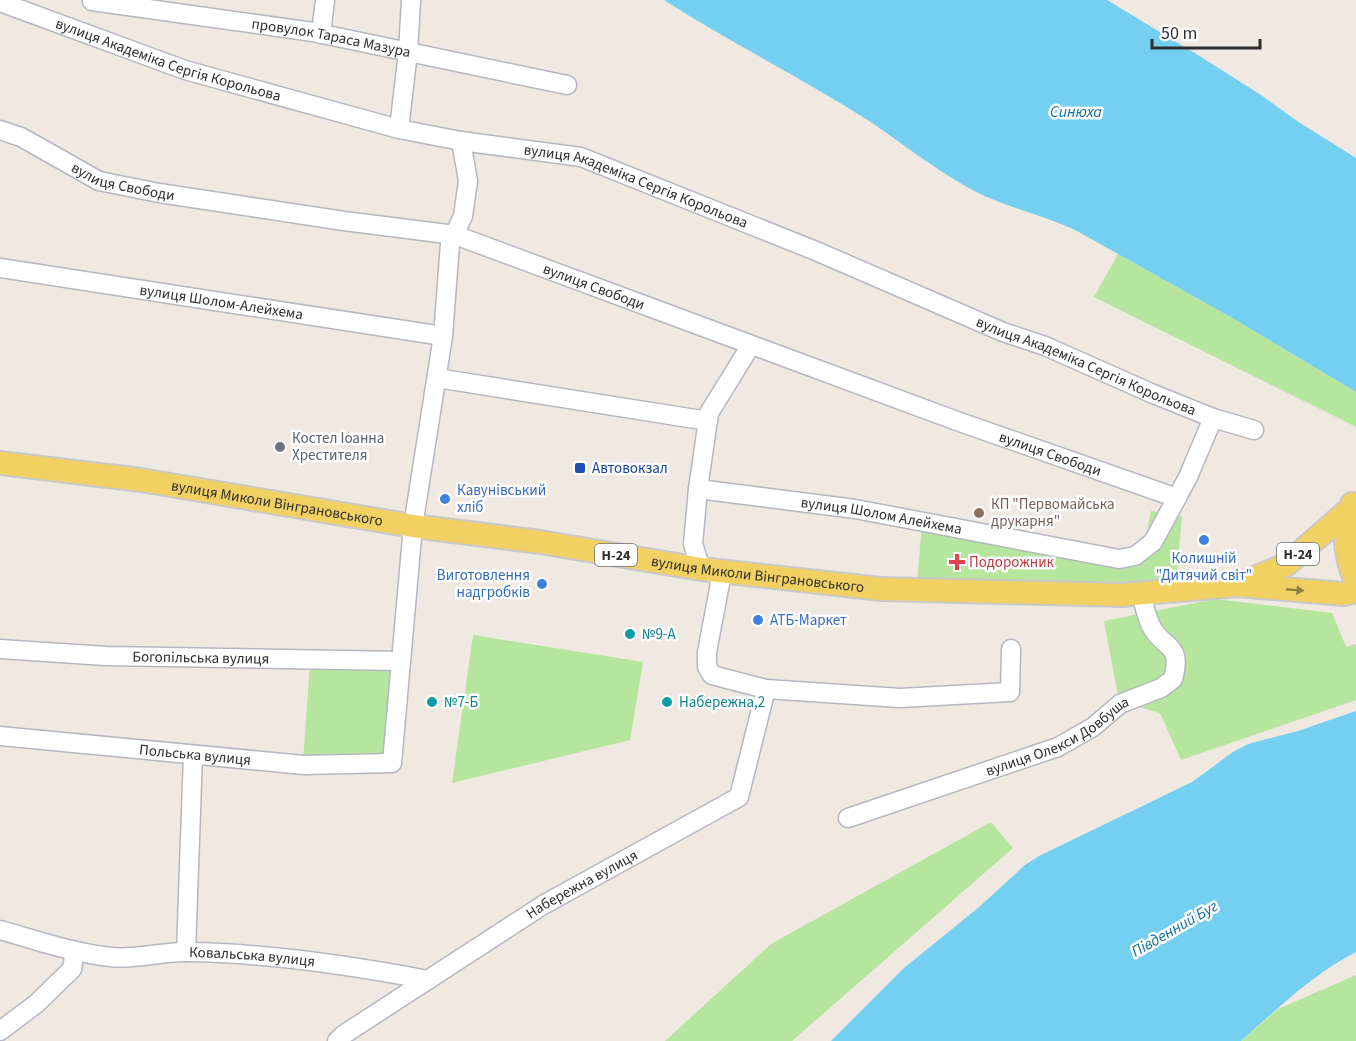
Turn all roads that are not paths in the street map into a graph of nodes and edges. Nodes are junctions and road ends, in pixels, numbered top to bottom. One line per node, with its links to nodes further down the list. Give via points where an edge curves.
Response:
1 (92, 0): 5 (street); 6 (street, провулок Тараса Мазура)
2 (325, 0): 6 (street)
3 (411, 0): 7 (street)
4 (0, 2): 5 (street, вулиця Академіка Сергія Корольова)
5 (88, 33): 9 (street, вулиця Академіка Сергія Корольова, via 185,70)
6 (321, 34): 7 (street, провулок Тараса Мазура)
7 (408, 52): 8 (street, провулок Тараса Мазура); 9 (street)
8 (567, 86)
9 (399, 129): 11 (street, вулиця Академіка Сергія Корольова)
10 (0, 130): 12 (street, вулиця Свободи, via 21,137 99,181 321,218)
11 (461, 141): 12 (street, via 468,181 463,216); 17 (street, вулиця Академіка Сергія Корольова, via 581,158 816,251)
12 (455, 235): 14 (street, via 450,244); 15 (street, вулиця Свободи)
13 (0, 268): 14 (street, вулиця Шолом-Алейхема)
14 (443, 336): 16 (street)
15 (751, 345): 18 (street, via 709,413); 22 (street, вулиця Свободи)
16 (437, 378): 18 (street); 24 (street)
17 (1214, 418): 19 (street, вулиця Академіка Сергія Корольова); 22 (street)
18 (708, 421): 21 (street)
19 (1254, 430)
20 (0, 463): 24 (main road, вулиця Миколи Вінграновського / Н-24, via 141,480)
21 (698, 489): 22 (street, вулиця Шолом Алейхема, via 855,509 1119,559 1135,556 1153,542); 25 (street, via 693,544)
22 (1177, 498)
23 (1353, 502): 26 (main road, Н-24, via 1347,550); 27 (main road, вулиця Миколи Вінграновського / Н-24, via 1286,565)
24 (413, 525): 25 (main road, вулиця Миколи Вінграновського / Н-24); 32 (street)
25 (712, 571): 29 (main road, вулиця Миколи Вінграновського / Н-24, via 881,589); 33 (street, via 706,667 712,675)
26 (1356, 581)
27 (1237, 585): 28 (main road, вулиця Миколи Вінграновського / Н-24, one-way to 28, via 1344,594); 29 (main road, вулиця Миколи Вінграновського / Н-24)
28 (1356, 591)
29 (1141, 593): 36 (street, вулиця Олекси Довбуша, via 1151,626 1176,656 1173,679 1161,688 1120,704 1093,728 1058,747)
30 (0, 649): 32 (street, Богопільська вулиця, via 106,656)
31 (1011, 650): 33 (street, via 1010,692 900,698)
32 (401, 661): 35 (street, Польська вулиця, via 392,763 304,765)
33 (766, 689): 40 (street, Набережна вулиця, via 739,797 543,904)
34 (0, 736): 35 (street, Польська вулиця)
35 (193, 755): 39 (street)
36 (848, 818)
37 (0, 930): 38 (street, Ковальська вулиця)
38 (75, 951): 39 (street, Ковальська вулиця, via 113,957); 41 (street, via 72,969 36,1004)
39 (186, 952): 40 (street, Ковальська вулиця, via 273,957)
40 (428, 980): 42 (street, Набережна вулиця)
41 (0, 1030)
42 (342, 1039)

